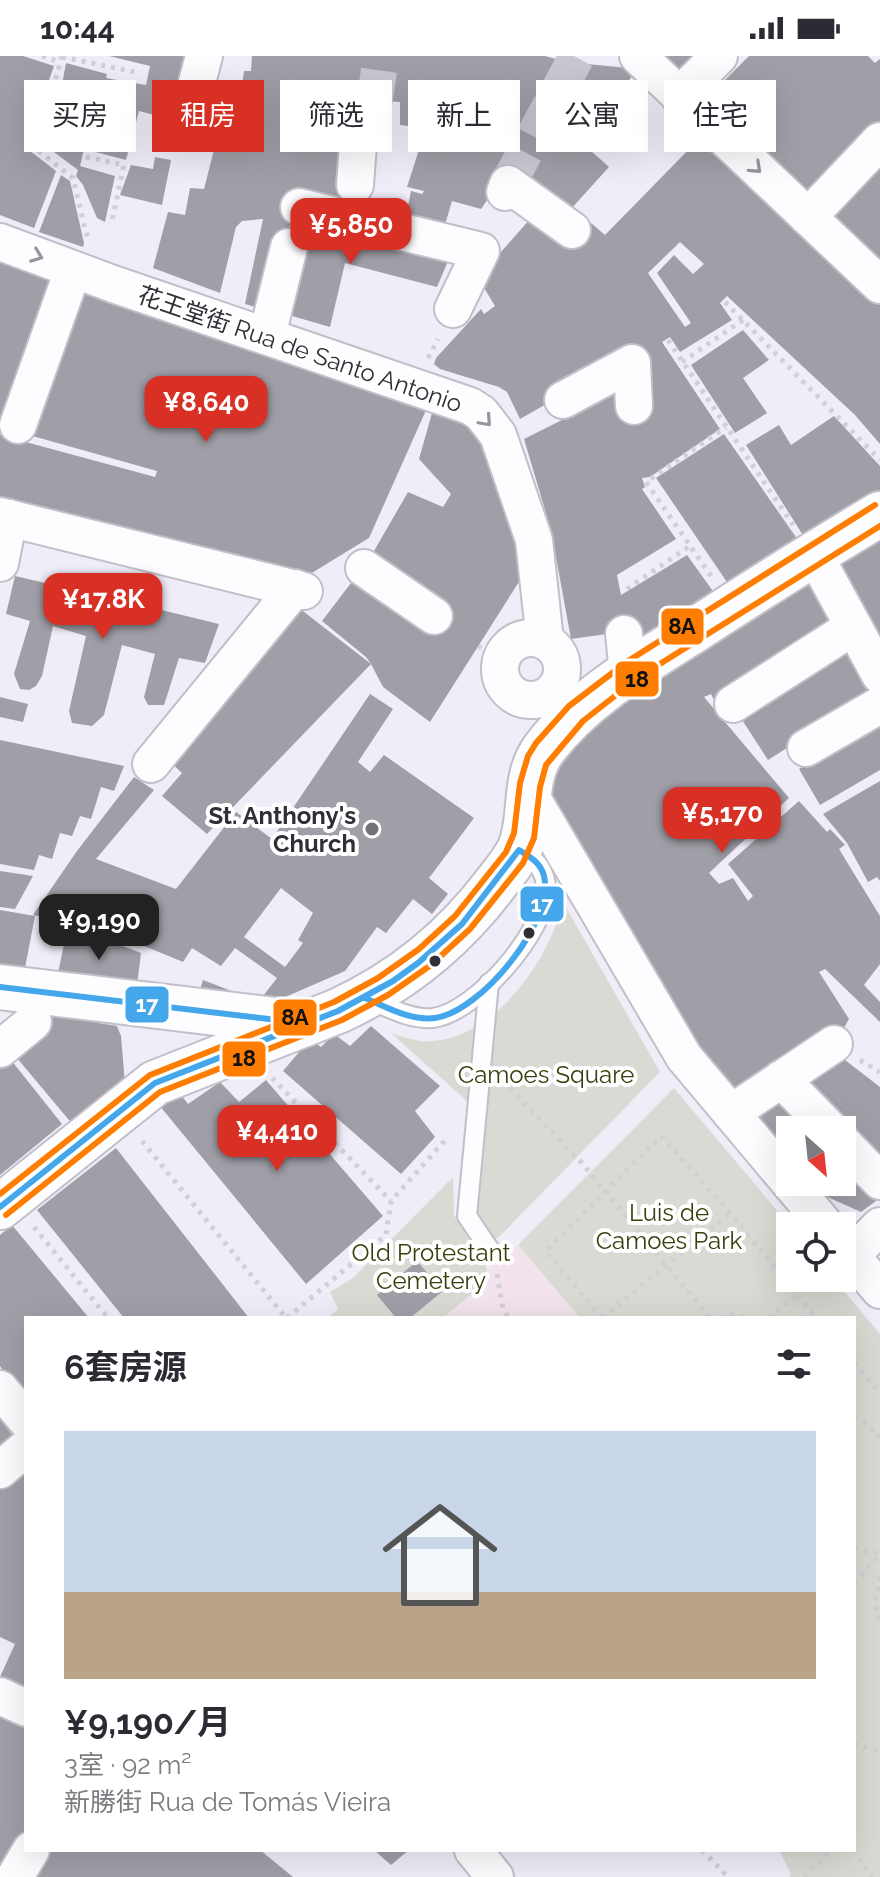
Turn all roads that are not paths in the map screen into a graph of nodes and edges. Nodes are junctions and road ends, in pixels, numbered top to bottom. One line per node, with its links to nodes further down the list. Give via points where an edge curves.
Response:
1 (204, 56): 4 (street)
2 (638, 56): 6 (street)
3 (719, 56): 5 (street)
4 (198, 80)
5 (695, 80)
6 (664, 81)
7 (880, 141): 13 (street)
8 (357, 152): 10 (street)
9 (739, 152): 13 (street, one-way to 13)
10 (355, 185)
11 (505, 192): 14 (street, via 508,184)
12 (299, 207): 19 (street, via 481,251)
13 (808, 217): 18 (street)
14 (572, 230)
15 (0, 242): 17 (street, 花王堂街 Rua de Santo Antonio, one-way to 17)
16 (289, 247): 20 (street)
17 (84, 257): 20 (street, 花王堂街 Rua de Santo Antonio); 23 (street)
18 (880, 285)
19 (453, 309)
20 (267, 336): 30 (street, 花王堂街 Rua de Santo Antonio, one-way to 30, via 481,413 498,435 534,540)
21 (563, 400): 22 (street, via 632,363)
22 (634, 406)
23 (18, 425)
24 (880, 514): 26 (street)
25 (4, 517): 27 (street); 36 (street, via 300,589)
26 (814, 554): 31 (street); 37 (street, via 626,654 599,692 543,751)
27 (0, 563)
28 (364, 568): 29 (street)
29 (434, 616)
30 (545, 641): 32 (street, via 561,658 560,681 551,694); 32 (street, via 530,638 504,654 489,653 503,684)
31 (870, 649): 33 (street)
32 (529, 701): 37 (street)
33 (733, 704)
34 (880, 705): 35 (street)
35 (806, 748)
36 (151, 764)
37 (531, 780): 38 (street, via 528,822); 49 (street, via 684,1057)
38 (519, 850): 39 (lane, via 544,875 544,906 517,951); 41 (street, via 475,912 449,937)
39 (489, 983): 41 (lane, via 460,1009 428,1018); 57 (lane, via 467,1216)
40 (0, 987): 42 (street)
41 (365, 998): 44 (street)
42 (150, 1005): 44 (street); 48 (street, via 162,1047)
43 (33, 1022): 46 (street)
44 (302, 1023): 48 (street)
45 (834, 1044): 47 (street)
46 (0, 1049)
47 (781, 1079): 49 (street); 50 (street)
48 (155, 1083): 53 (street)
49 (731, 1113): 54 (street)
50 (817, 1116)
51 (856, 1156): 52 (street)
52 (880, 1181)
53 (0, 1207)
54 (814, 1212)
55 (880, 1226): 56 (street)
56 (856, 1243)
57 (492, 1253)
58 (856, 1261): 59 (street)
59 (880, 1290)
60 (24, 1450): 61 (street)
61 (0, 1470)
62 (0, 1696): 63 (street)
63 (24, 1707)
64 (30, 1852): 66 (street)
65 (475, 1852): 67 (street)
66 (15, 1877)
67 (495, 1877)

